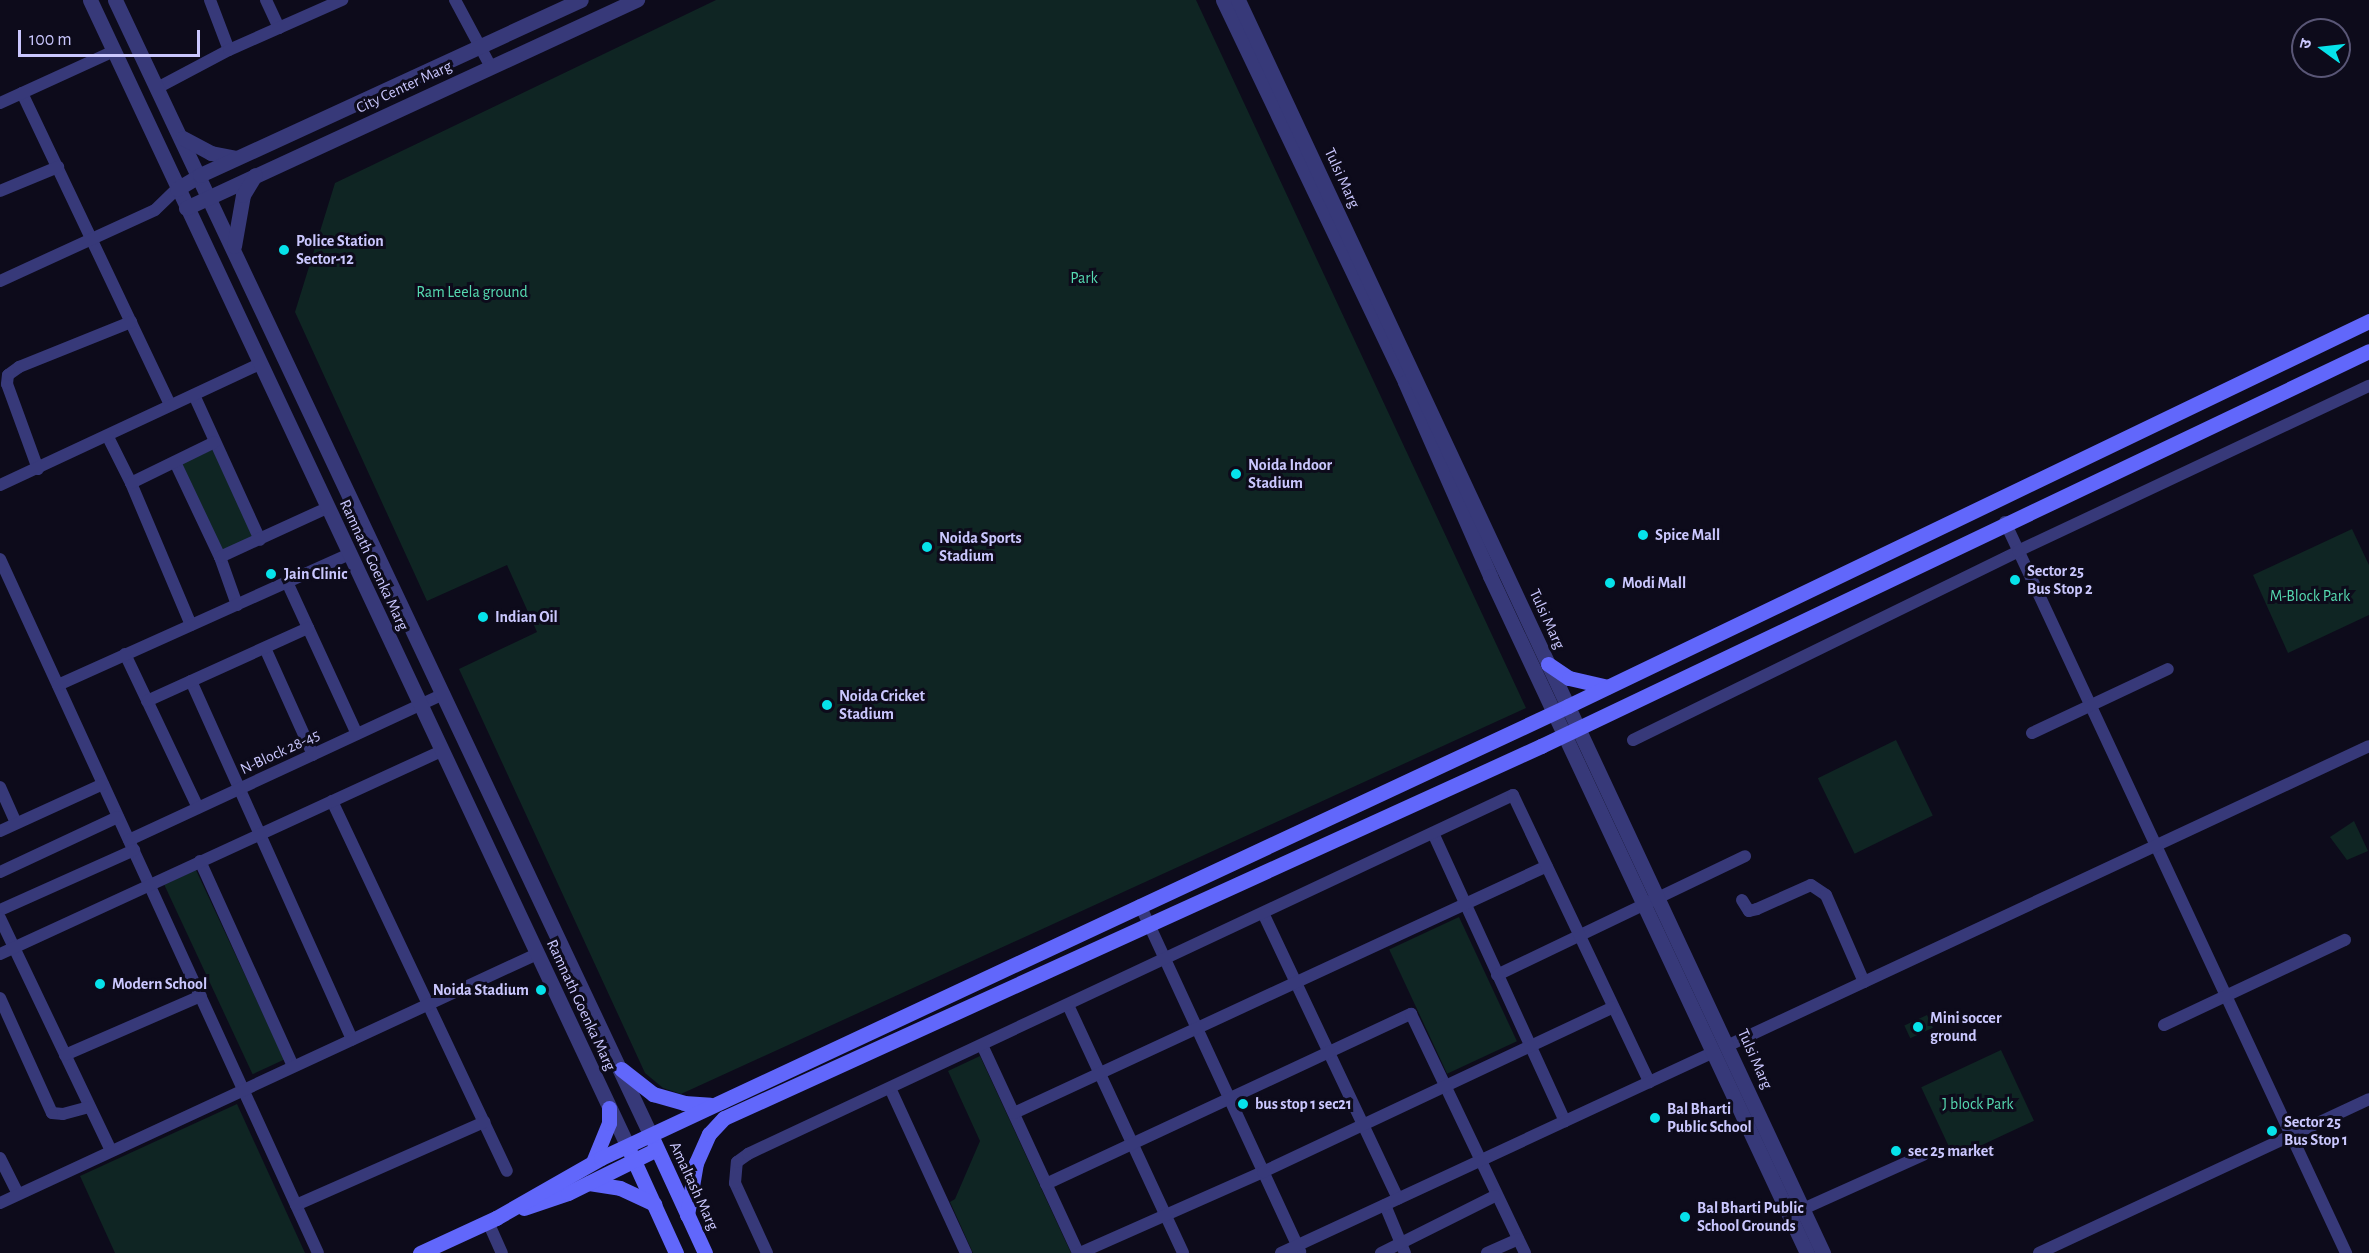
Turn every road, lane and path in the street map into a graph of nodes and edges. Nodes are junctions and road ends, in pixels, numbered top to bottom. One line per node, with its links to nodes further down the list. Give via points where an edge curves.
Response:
1 (90, 0): 14 (street, Ramnath Goenka Marg)
2 (115, 0): 16 (street, Ramnath Goenka Marg)
3 (210, 0): 13 (street)
4 (266, 0): 11 (street)
5 (342, 0): 11 (street)
6 (456, 0): 12 (street)
7 (581, 0): 12 (street, City Center Marg)
8 (637, 0): 15 (street, City Center Marg)
9 (1223, 0): 24 (street, Tulsi Marg)
10 (1238, 0): 24 (street, Tulsi Marg)
11 (279, 28): 13 (street)
12 (482, 46): 15 (street); 20 (street, City Center Marg)
13 (229, 50): 16 (street)
14 (114, 51): 17 (street); 25 (street, Ramnath Goenka Marg)
15 (490, 67): 23 (street, City Center Marg)
16 (159, 87): 19 (street, Ramnath Goenka Marg)
17 (22, 93): 18 (street); 21 (street)
18 (0, 103)
19 (183, 138): 20 (street, via 211,153); 22 (street, Ramnath Goenka Marg)
20 (236, 158): 22 (street, City Center Marg)
21 (58, 167): 26 (street); 30 (street)
22 (200, 175): 25 (street, City Center Marg); 27 (street, Ramnath Goenka Marg)
23 (255, 175): 27 (street, City Center Marg); 31 (street, via 243,195)
24 (1318, 183): 58 (street, Tulsi Marg); 67 (street, Tulsi Marg)
25 (177, 189): 28 (street); 29 (street, Ramnath Goenka Marg)
26 (0, 191)
27 (210, 196): 29 (street, City Center Marg); 31 (street, Ramnath Goenka Marg)
28 (161, 206): 29 (street); 30 (street)
29 (186, 208): 36 (street, Ramnath Goenka Marg)
30 (92, 239): 32 (street); 34 (street)
31 (234, 247): 63 (street, Ramnath Goenka Marg)
32 (0, 281)
33 (2369, 321): 62 (main road)
34 (130, 322): 39 (street); 43 (street, via 18,367 8,375 7,384)
35 (2369, 351): 47 (main road)
36 (260, 364): 38 (street); 46 (street, Ramnath Goenka Marg)
37 (2369, 386): 47 (street)
38 (194, 395): 39 (street); 41 (street)
39 (170, 405): 40 (street)
40 (108, 437): 43 (street); 44 (street)
41 (216, 442): 42 (street); 48 (street)
42 (175, 462): 44 (street); 50 (street)
43 (38, 469): 45 (street)
44 (131, 483): 54 (street)
45 (0, 485)
46 (327, 508): 48 (street); 49 (street, Ramnath Goenka Marg)
47 (2013, 538): 66 (street); 68 (main road); 72 (street)
48 (260, 540): 50 (street)
49 (349, 554): 52 (street); 65 (street, Ramnath Goenka Marg)
50 (220, 557): 53 (street)
51 (0, 559): 61 (street)
52 (287, 582): 53 (street); 55 (street)
53 (237, 605): 54 (street)
54 (191, 625): 57 (street)
55 (308, 628): 56 (street); 70 (street)
56 (265, 648): 60 (street); 75 (street)
57 (125, 654): 61 (street); 64 (street)
58 (1548, 664): 62 (main road, via 1569,678); 67 (street, Tulsi Marg)
59 (2168, 669): 66 (street)
60 (191, 681): 64 (street); 78 (street)
61 (58, 685): 76 (street)
62 (1606, 687): 67 (main road)
63 (444, 694): 65 (street, N-Block 28-45); 127 (street, Ramnath Goenka Marg)
64 (147, 701): 80 (street)
65 (420, 705): 70 (street, N-Block 28-45); 74 (street, Ramnath Goenka Marg)
66 (2090, 705): 69 (street); 87 (street)
67 (1561, 709): 68 (street, Tulsi Marg); 71 (street, Tulsi Marg); 96 (main road)
68 (1579, 727): 71 (main road); 93 (street, Tulsi Marg)
69 (2032, 733)
70 (357, 734): 75 (street, N-Block 28-45)
71 (1564, 734): 97 (street, Tulsi Marg); 101 (main road)
72 (1633, 740)
73 (2369, 746): 87 (street)
74 (441, 751): 79 (street); 106 (street, Ramnath Goenka Marg)
75 (313, 755): 78 (street, N-Block 28-45)
76 (103, 784): 81 (street); 82 (street)
77 (0, 786): 82 (street)
78 (241, 788): 80 (street, N-Block 28-45); 85 (street)
79 (332, 801): 85 (street); 114 (street)
80 (198, 808): 86 (street, N-Block 28-45)
81 (118, 817): 86 (street); 91 (street)
82 (16, 823): 83 (street)
83 (0, 831)
84 (1433, 832): 90 (street, via 1513,795); 95 (street); 99 (street)
85 (262, 833): 89 (street); 119 (street)
86 (131, 845): 92 (street); 98 (street, N-Block 28-45)
87 (2156, 846): 109 (street); 112 (street)
88 (1745, 856): 93 (street)
89 (200, 861): 92 (street); 126 (street)
90 (1547, 867): 95 (street); 102 (street)
91 (0, 872)
92 (149, 884): 104 (street); 111 (street)
93 (1661, 899): 97 (street); 122 (street, Tulsi Marg)
94 (1742, 900): 109 (street, via 1749,911 1811,885 1826,895)
95 (1466, 904): 108 (street); 110 (street)
96 (1140, 905): 101 (street); 135 (main road)
97 (1646, 907): 102 (street); 123 (street, Tulsi Marg)
98 (0, 910)
99 (1263, 913): 107 (street); 110 (street)
100 (0, 918): 104 (street)
101 (1149, 925): 107 (street); 166 (main road, via 724,1118 710,1134 696,1163)
102 (1581, 938): 108 (street); 116 (street)
103 (2345, 940): 112 (street)
104 (14, 947): 105 (street); 125 (street)
105 (0, 954)
106 (537, 954): 114 (street); 137 (street, Ramnath Goenka Marg)
107 (1165, 959): 115 (street); 118 (street)
108 (1497, 975): 121 (street)
109 (1864, 982): 122 (street)
110 (1296, 983): 118 (street); 124 (street)
111 (201, 996): 125 (street); 132 (street)
112 (2226, 996): 117 (street); 143 (street)
113 (0, 998): 136 (street, via 52,1113)
114 (427, 1005): 119 (street); 140 (street)
115 (1068, 1005): 120 (street); 128 (street)
116 (1613, 1007): 121 (street); 129 (street)
117 (2164, 1026)
118 (1197, 1029): 128 (street); 133 (street)
119 (352, 1039): 126 (street)
120 (982, 1045): 131 (street); 138 (street)
121 (1530, 1045): 130 (street); 139 (street)
122 (1729, 1045): 164 (street, Tulsi Marg)
123 (1713, 1052): 129 (street); 184 (street, Tulsi Marg)
124 (1328, 1053): 130 (street, via 1411,1014); 133 (street); 141 (street)
125 (65, 1055): 136 (street)
126 (293, 1066): 132 (street)
127 (621, 1069): 135 (main road, via 653,1094 684,1103); 142 (street, Ramnath Goenka Marg)
128 (1100, 1073): 138 (street); 144 (street)
129 (1649, 1082): 139 (street)
130 (1445, 1087): 141 (street); 151 (street)
131 (890, 1088): 176 (street, via 737,1162 735,1184); 177 (street)
132 (243, 1089): 147 (street); 163 (street)
133 (1229, 1099): 144 (street); 154 (street)
134 (2369, 1099): 143 (street)
135 (712, 1105): 142 (main road)
136 (88, 1107): 147 (street)
137 (609, 1108): 145 (street, Ramnath Goenka Marg); 152 (main road, via 609,1123)
138 (1014, 1113): 156 (street)
139 (1565, 1121): 151 (street)
140 (484, 1122): 153 (street); 163 (street)
141 (1364, 1125): 154 (street); 159 (street)
142 (650, 1134): 145 (main road); 146 (main road, Amaltash Marg)
143 (2291, 1136): 186 (street); 187 (street)
144 (1132, 1144): 156 (street); 165 (street)
145 (627, 1145): 150 (main road); 152 (main road)
146 (657, 1149): 150 (main road); 166 (main road, Amaltash Marg)
147 (111, 1151): 157 (street)
148 (1923, 1155): 164 (street)
149 (0, 1158): 157 (street)
150 (634, 1160): 155 (main road); 161 (main road)
151 (1480, 1161): 158 (street); 159 (street)
152 (593, 1162): 167 (main road)
153 (507, 1171)
154 (1263, 1172): 165 (street); 170 (street)
155 (587, 1183): 161 (main road, via 620,1188); 167 (main road)
156 (1046, 1184): 178 (street)
157 (18, 1194): 160 (street)
158 (1495, 1196): 168 (street); 169 (street)
159 (1398, 1199): 162 (street)
160 (0, 1203)
161 (654, 1204): 174 (main road)
162 (1385, 1205): 169 (street); 170 (street)
163 (297, 1206): 171 (street)
164 (1803, 1209): 185 (street, Tulsi Marg)
165 (1164, 1214): 178 (street); 179 (street)
166 (687, 1215): 175 (main road, Amaltash Marg)
167 (492, 1220): 172 (main road); 173 (street)
168 (1518, 1239): 182 (street); 183 (street)
169 (1404, 1248): 181 (street)
170 (1299, 1249): 180 (street)
171 (318, 1253)
172 (420, 1253)
173 (502, 1253)
174 (676, 1253)
175 (705, 1253)
176 (768, 1253)
177 (966, 1253)
178 (1079, 1253)
179 (1183, 1253)
180 (1281, 1253)
181 (1381, 1253)
182 (1487, 1253)
183 (1525, 1253)
184 (1807, 1253)
185 (1823, 1253)
186 (2039, 1253)
187 (2346, 1253)

